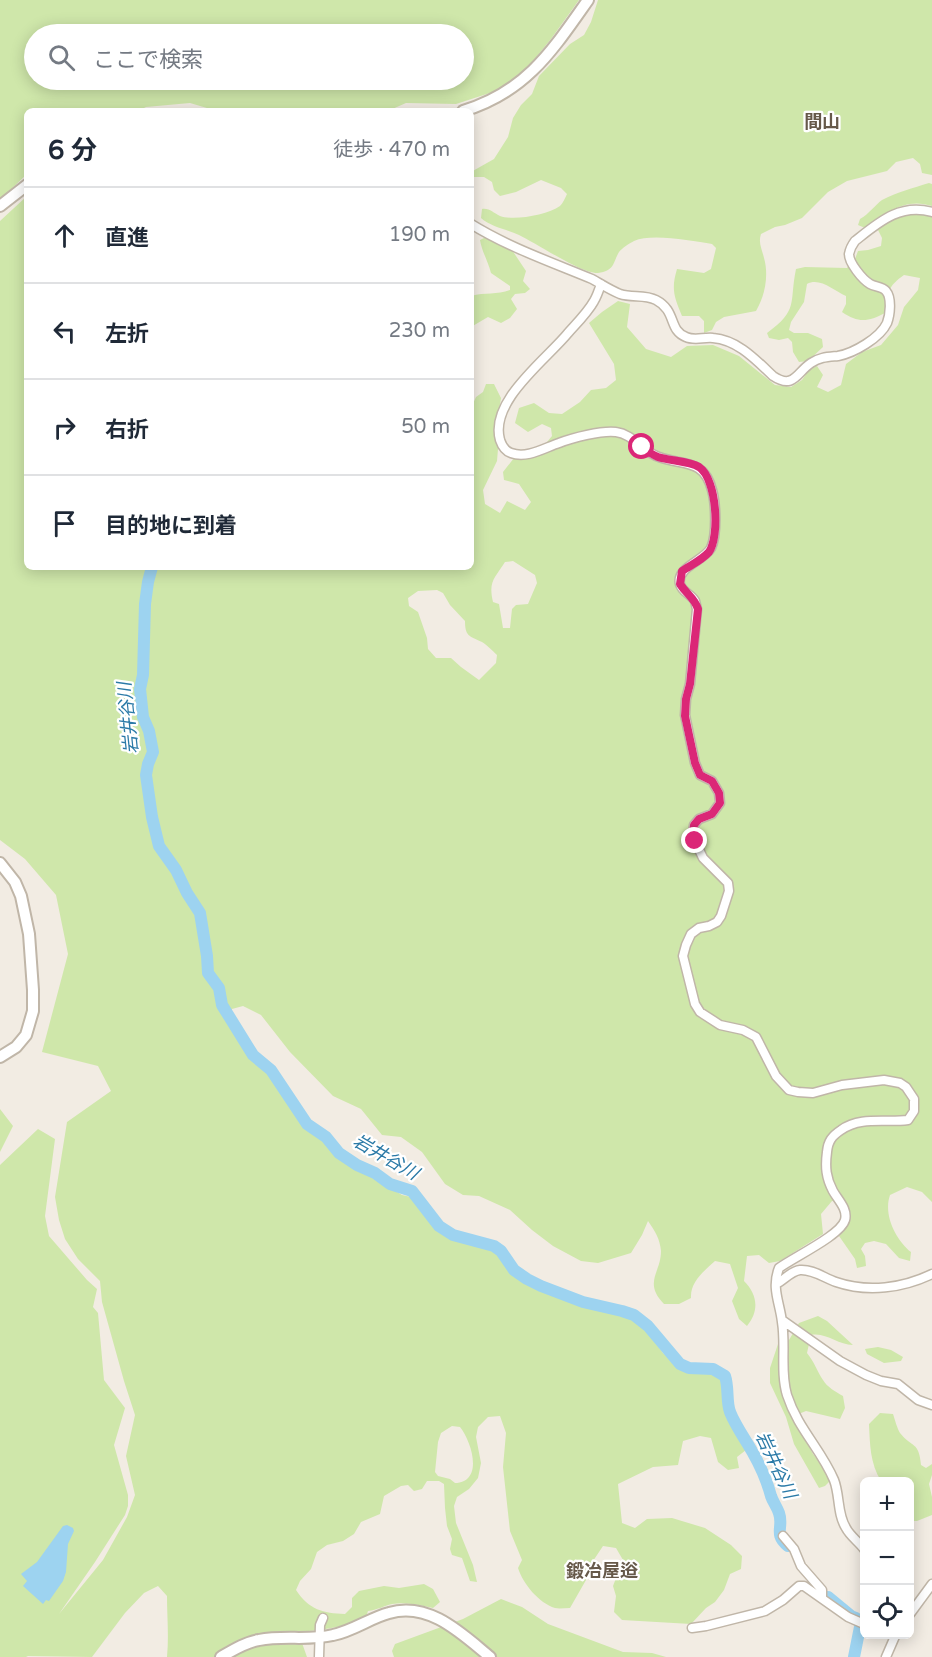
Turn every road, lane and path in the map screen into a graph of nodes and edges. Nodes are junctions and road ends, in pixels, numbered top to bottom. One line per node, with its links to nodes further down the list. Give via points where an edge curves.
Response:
1 (588, 0): 2 (street, via 542,62 497,98)
2 (471, 108)
3 (24, 187): 4 (street)
4 (0, 206)
5 (932, 212): 7 (street, via 903,210 855,241 850,259 866,282 881,287 889,297 886,324 857,350 821,358 788,381 773,376 737,345 722,339 686,338 673,324 669,310 653,298 625,296)
6 (474, 226): 7 (street)
7 (601, 284): 11 (street, via 594,302 509,400 502,411 499,437 510,453 521,455 574,438 618,432 658,457 700,467 709,480 715,514 713,541 703,558 682,571 680,578 684,591 698,609 685,716 695,763 700,775 712,781 720,803 712,814 694,825 695,841 703,858 728,883 729,891 717,922 699,928 686,945 683,956 695,1004 720,1025 756,1037 776,1076 789,1090 813,1093 884,1080 900,1083 914,1099 914,1112 908,1120 848,1125 833,1136 828,1143 825,1169 845,1210 845,1220 829,1238 779,1268)
8 (0, 863): 9 (street, via 15,882 23,903 33,990 33,1011 26,1035)
9 (0, 1058)
10 (932, 1274): 11 (street, via 901,1286 858,1287 800,1270)
11 (776, 1284): 12 (street)
12 (782, 1320): 13 (street, via 840,1361 881,1381 898,1384 918,1400); 15 (street, via 786,1393 796,1417 829,1468 843,1522)
13 (932, 1405)
14 (783, 1536): 17 (street, via 822,1590)
15 (860, 1545)
16 (932, 1584): 18 (street)
17 (822, 1598): 20 (street); 21 (street, via 799,1586 765,1611)
18 (914, 1607)
19 (323, 1618): 22 (street)
20 (860, 1622)
21 (692, 1628)
22 (318, 1637): 24 (street, via 258,1640); 25 (street); 26 (street, via 405,1610 439,1618)
23 (894, 1639): 27 (street)
24 (221, 1657)
25 (319, 1657)
26 (490, 1657)
27 (886, 1657)

